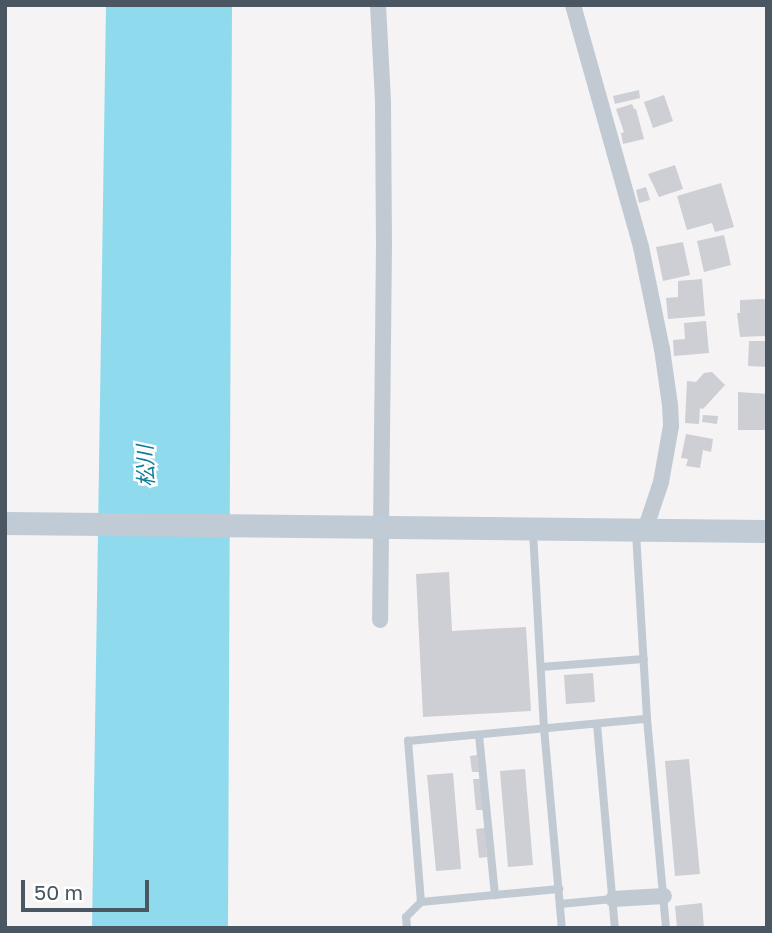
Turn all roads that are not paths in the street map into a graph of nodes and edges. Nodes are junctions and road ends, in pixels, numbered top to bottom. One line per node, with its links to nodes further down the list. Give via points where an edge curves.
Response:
1 (378, 5): 4 (street, via 384,220)
2 (573, 5): 6 (street, via 641,247 665,372 671,426 661,482)
3 (5, 523): 4 (street)
4 (374, 526): 5 (street); 8 (street)
5 (533, 529): 6 (street); 10 (lane)
6 (640, 530): 7 (street); 9 (lane)
7 (767, 531)
8 (380, 620)
9 (644, 659): 10 (lane); 11 (lane)
10 (541, 667): 13 (lane)
11 (647, 719): 12 (lane); 17 (lane)
12 (597, 724): 13 (lane); 18 (lane)
13 (544, 728): 14 (lane); 15 (lane)
14 (480, 735): 16 (lane); 19 (lane, via 408,741)
15 (559, 889): 16 (lane); 20 (lane)
16 (495, 895): 19 (lane)
17 (664, 896): 18 (street); 24 (lane)
18 (613, 899): 20 (lane); 23 (lane)
19 (421, 902): 21 (lane, via 406,917)
20 (560, 904): 22 (lane)
21 (407, 928)
22 (562, 928)
23 (615, 928)
24 (666, 928)

